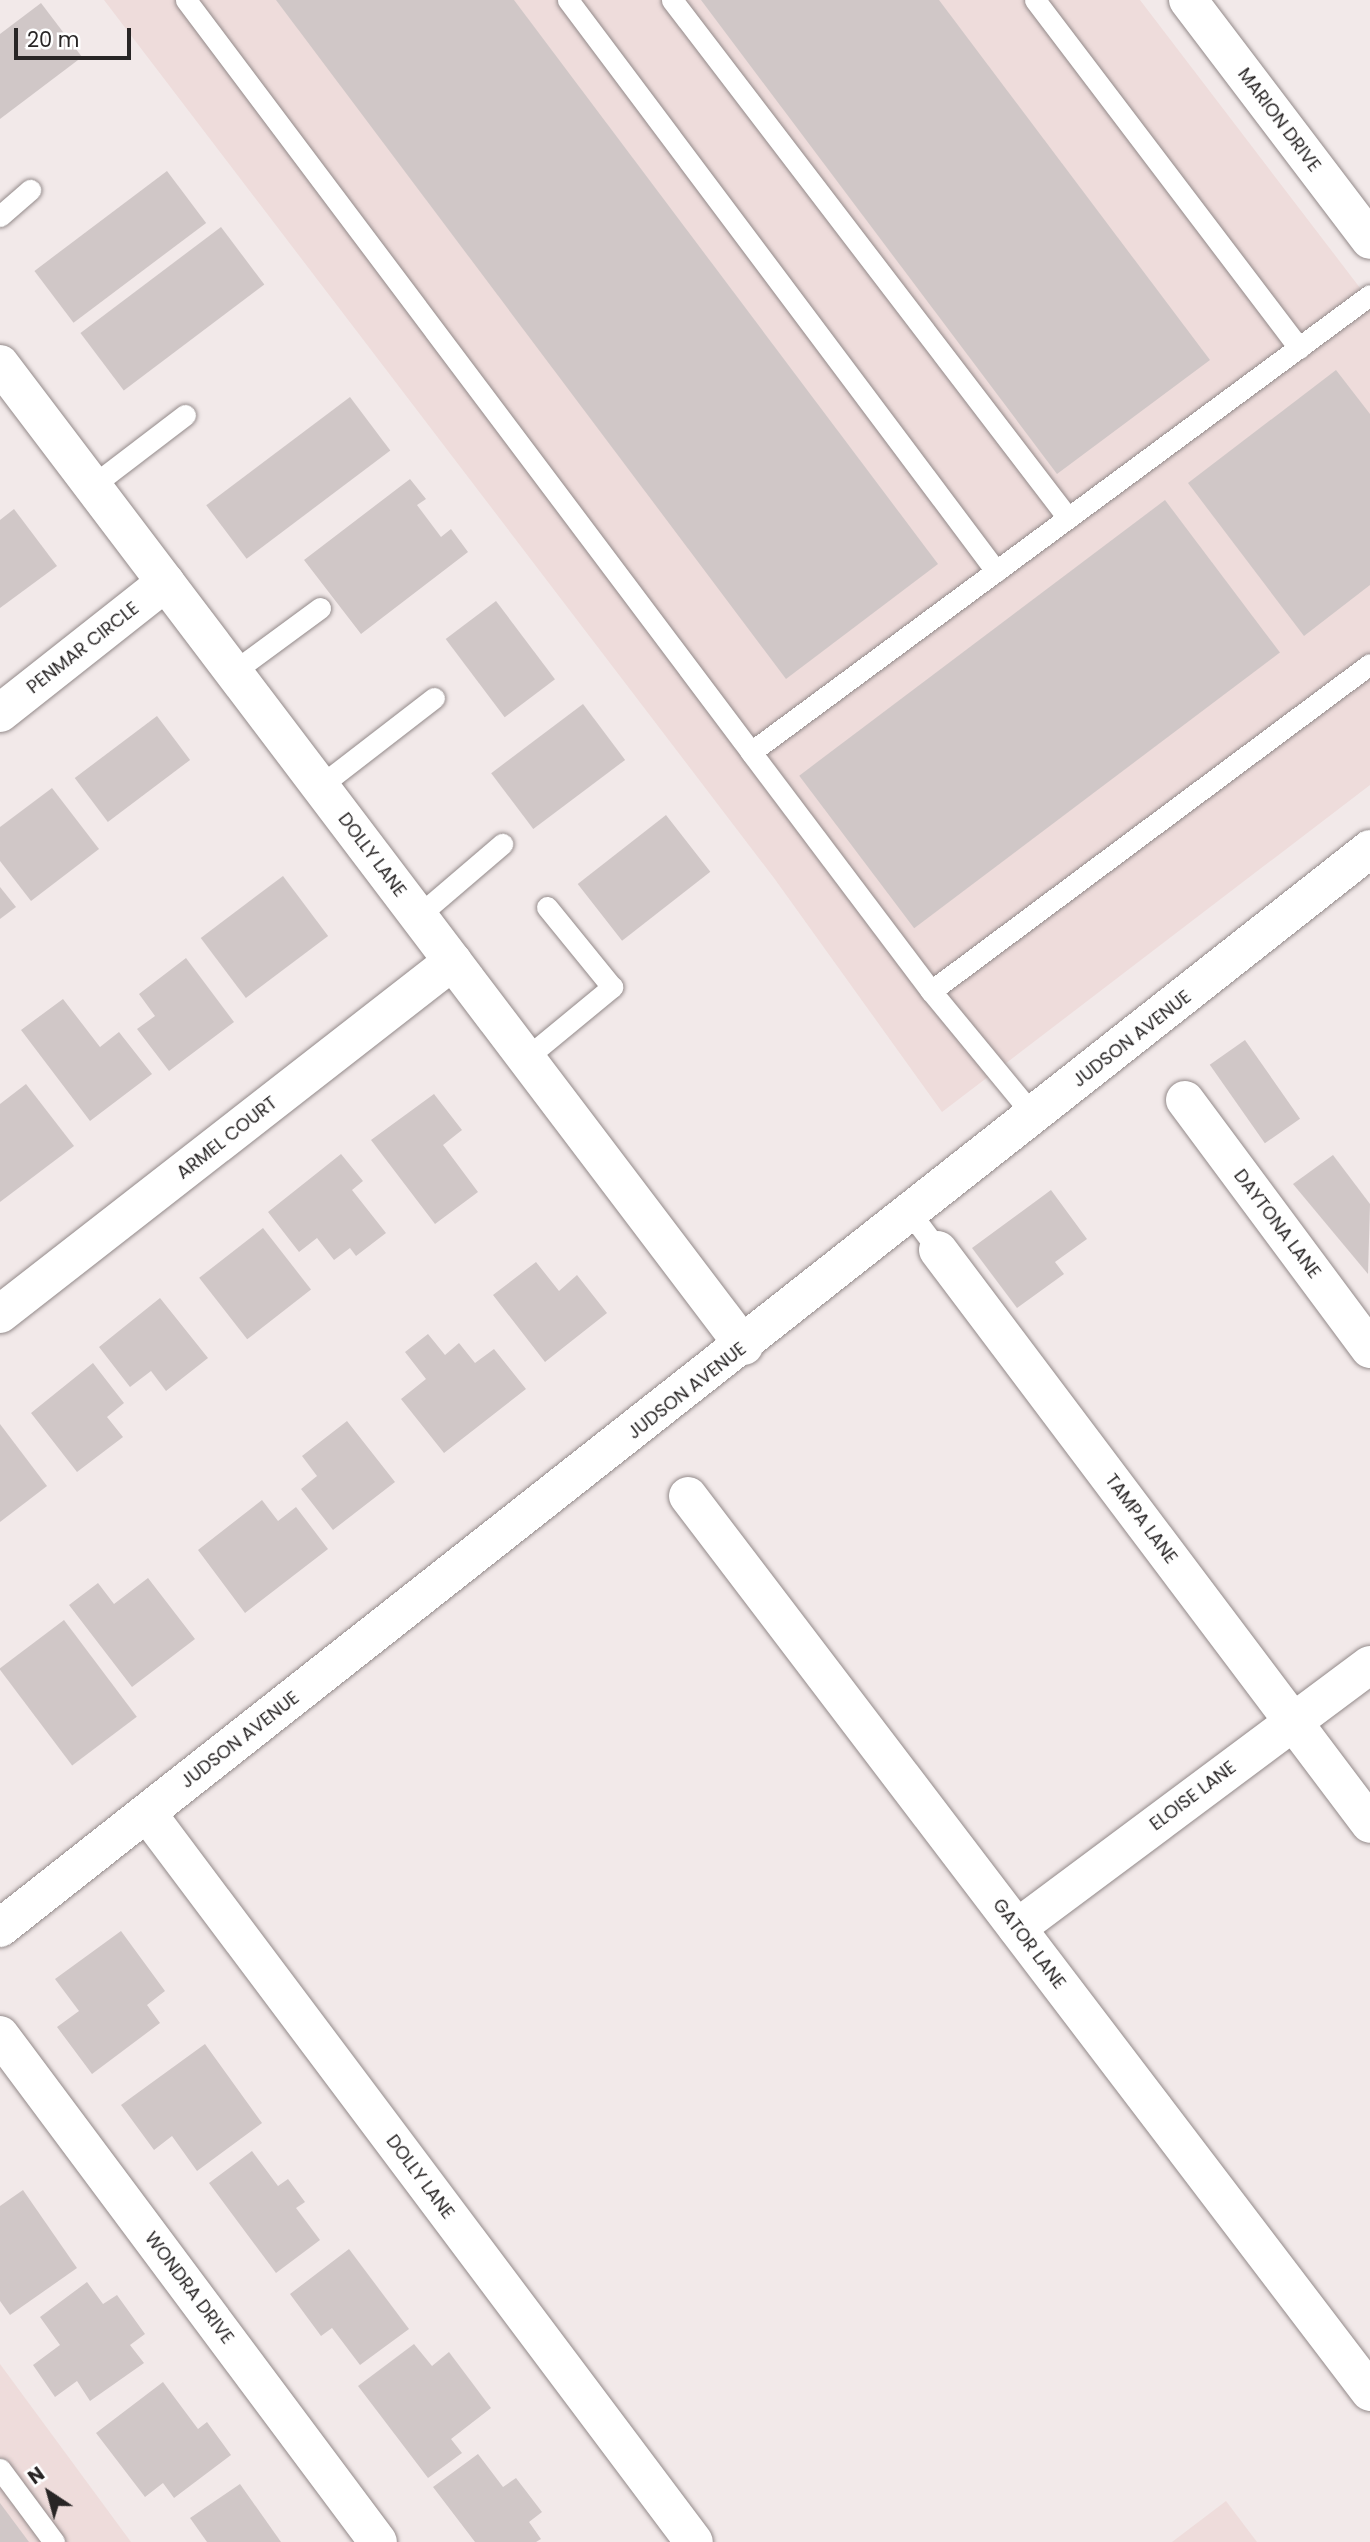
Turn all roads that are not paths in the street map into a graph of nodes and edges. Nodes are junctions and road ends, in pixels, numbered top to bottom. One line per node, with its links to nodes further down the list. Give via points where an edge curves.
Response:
1 (186, 0): 22 (lane)
2 (568, 0): 15 (lane)
3 (672, 0): 14 (lane)
4 (1035, 0): 10 (lane)
5 (1188, 0): 8 (street, MARION DRIVE)
6 (30, 190): 7 (lane)
7 (0, 216)
8 (1370, 240)
9 (1370, 295): 10 (lane)
10 (1299, 348): 14 (lane)
11 (0, 364): 13 (street, DOLLY LANE)
12 (185, 415): 13 (lane)
13 (92, 486): 16 (street, DOLLY LANE)
14 (1068, 518): 15 (lane)
15 (996, 571): 22 (lane)
16 (166, 582): 19 (street, DOLLY LANE); 21 (street, PENMAR CIRCLE)
17 (320, 608): 19 (lane)
18 (1370, 664): 29 (lane)
19 (233, 672): 23 (street, DOLLY LANE)
20 (434, 698): 23 (lane)
21 (0, 713)
22 (751, 752): 29 (lane)
23 (320, 786): 27 (street, DOLLY LANE)
24 (502, 845): 27 (lane)
25 (1370, 849): 32 (street, JUDSON AVENUE)
26 (547, 907): 30 (lane, via 612,986)
27 (418, 916): 28 (street, DOLLY LANE)
28 (453, 961): 30 (street, DOLLY LANE); 35 (street, ARMEL COURT)
29 (932, 990): 32 (lane)
30 (526, 1058): 36 (street, DOLLY LANE)
31 (1185, 1100): 37 (street, DAYTONA LANE)
32 (1034, 1116): 33 (street, JUDSON AVENUE)
33 (911, 1214): 34 (lane, TAMPA LANE); 36 (street, JUDSON AVENUE)
34 (938, 1250): 40 (street, TAMPA LANE)
35 (0, 1314)
36 (744, 1346): 41 (street, JUDSON AVENUE)
37 (1370, 1349)
38 (688, 1496): 44 (street, GATOR LANE)
39 (1370, 1665): 40 (street, ELOISE LANE)
40 (1293, 1722): 42 (street, TAMPA LANE); 44 (street, ELOISE LANE)
41 (147, 1813): 43 (street, JUDSON AVENUE); 50 (street, DOLLY LANE)
42 (1370, 1824)
43 (0, 1928)
44 (1017, 1928): 46 (street, GATOR LANE)
45 (0, 2035): 49 (street, WONDRA DRIVE)
46 (1370, 2392)
47 (0, 2469): 48 (lane)
48 (54, 2542)
49 (378, 2542)
50 (694, 2542)

